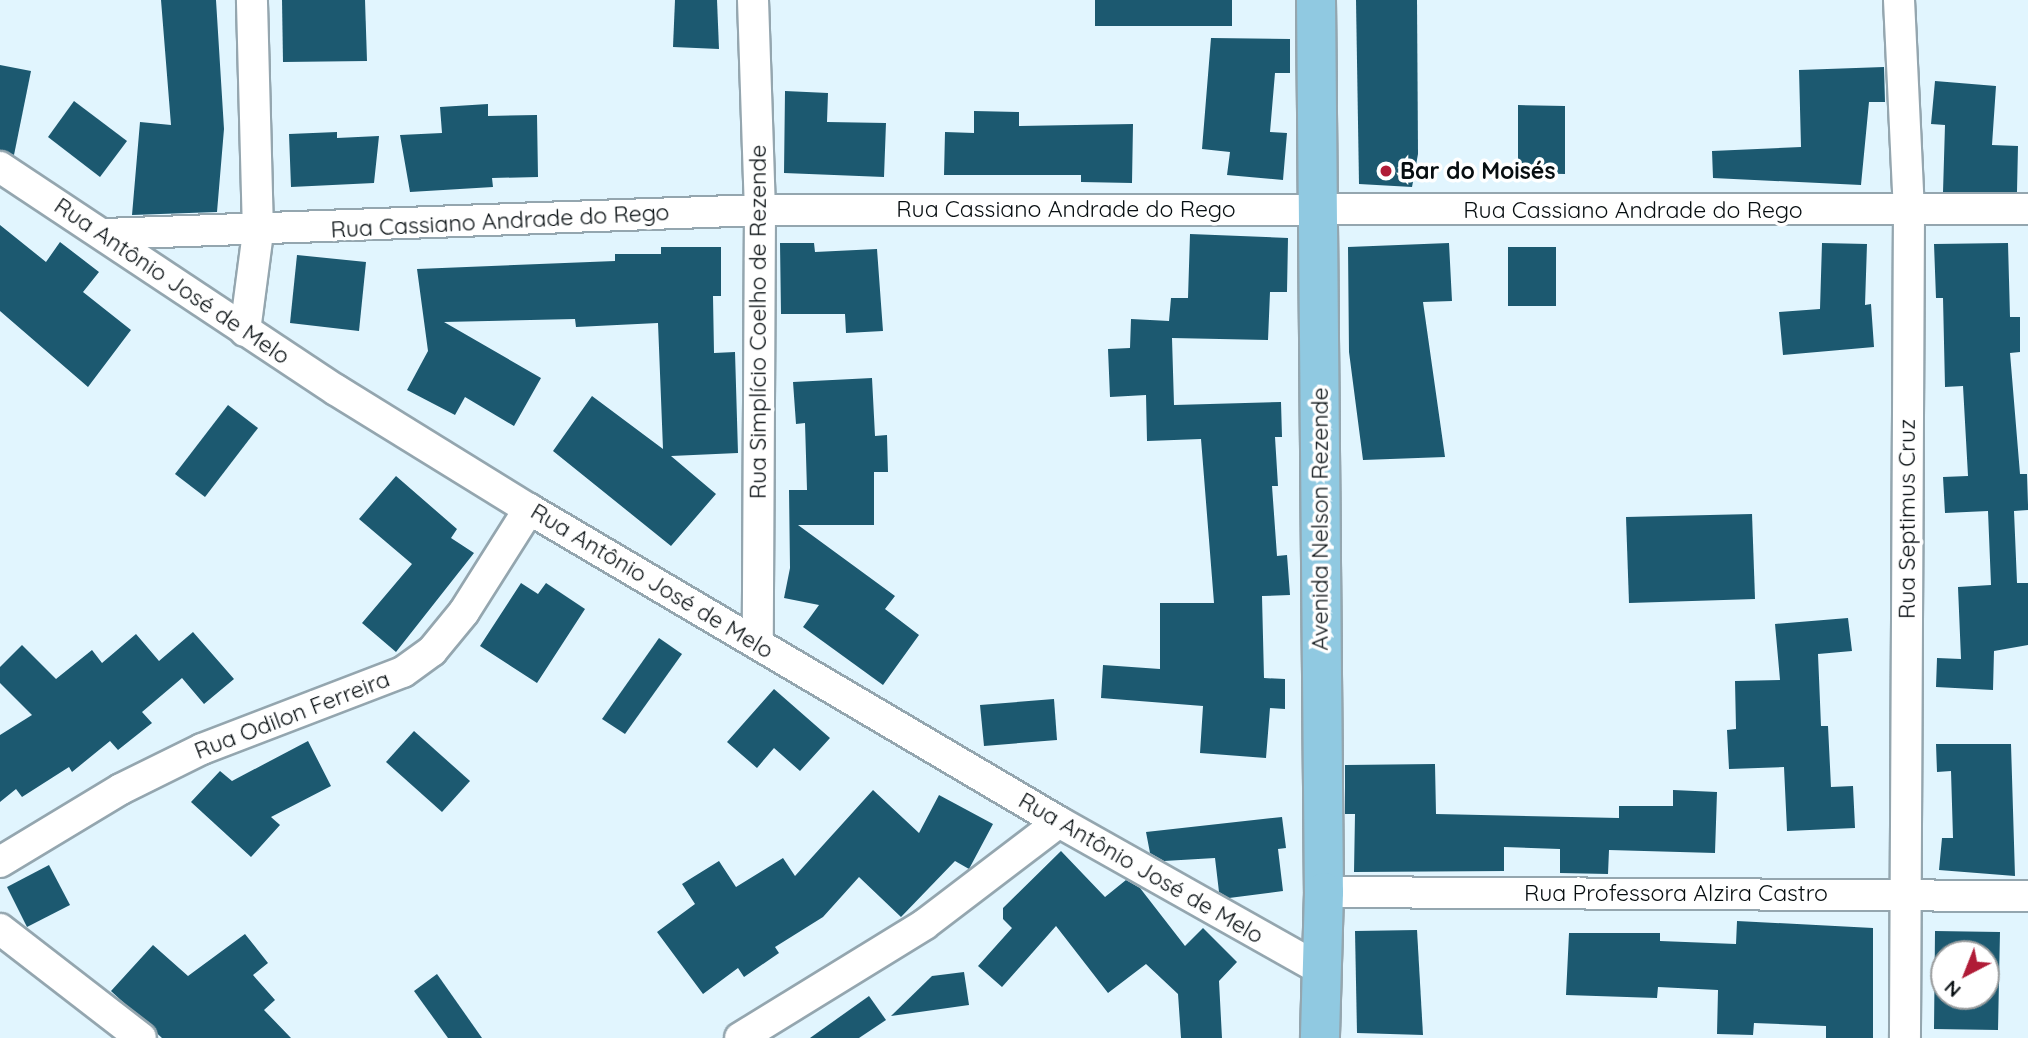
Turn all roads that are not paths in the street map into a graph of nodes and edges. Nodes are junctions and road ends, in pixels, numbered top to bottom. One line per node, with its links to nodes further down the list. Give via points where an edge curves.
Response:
1 (252, 0): 10 (street)
2 (753, 0): 6 (street, Rua Simplício Coelho de Rezende)
3 (1316, 0): 7 (main road, Avenida Nelson Rezende)
4 (1899, 0): 9 (street, Rua Septimus Cruz)
5 (0, 167): 11 (street, Rua Antônio José de Melo)
6 (760, 209): 7 (street, Rua Cassiano Andrade do Rego); 10 (street, Rua Cassiano Andrade do Rego); 14 (street, Rua Simplício Coelho de Rezende)
7 (1318, 209): 9 (street, Rua Cassiano Andrade do Rego); 17 (main road, Avenida Nelson Rezende)
8 (2028, 209): 9 (street, Rua Cassiano Andrade do Rego)
9 (1909, 211): 18 (street, Rua Septimus Cruz)
10 (258, 232): 11 (street, Rua Cassiano Andrade do Rego); 12 (street)
11 (105, 234): 12 (street, Rua Antônio José de Melo)
12 (245, 331): 13 (street, Rua Antônio José de Melo)
13 (529, 509): 14 (street, Rua Antônio José de Melo); 16 (street, Rua Odilon Ferreira, via 464,612 432,651 403,672 202,749 121,789)
14 (758, 644): 15 (street, Rua Antônio José de Melo)
15 (1059, 822): 21 (street, Rua Antônio José de Melo); 23 (street, via 925,923)
16 (0, 862)
17 (1324, 892): 18 (street, Rua Professora Alzira Castro); 21 (main road, Avenida Nelson Rezende)
18 (1904, 893): 19 (street, Rua Professora Alzira Castro); 25 (street, Rua Septimus Cruz)
19 (2028, 896)
20 (0, 929): 22 (street)
21 (1320, 970): 24 (main road, Avenida Nelson Rezende)
22 (141, 1038)
23 (740, 1038)
24 (1320, 1038)
25 (1905, 1038)

